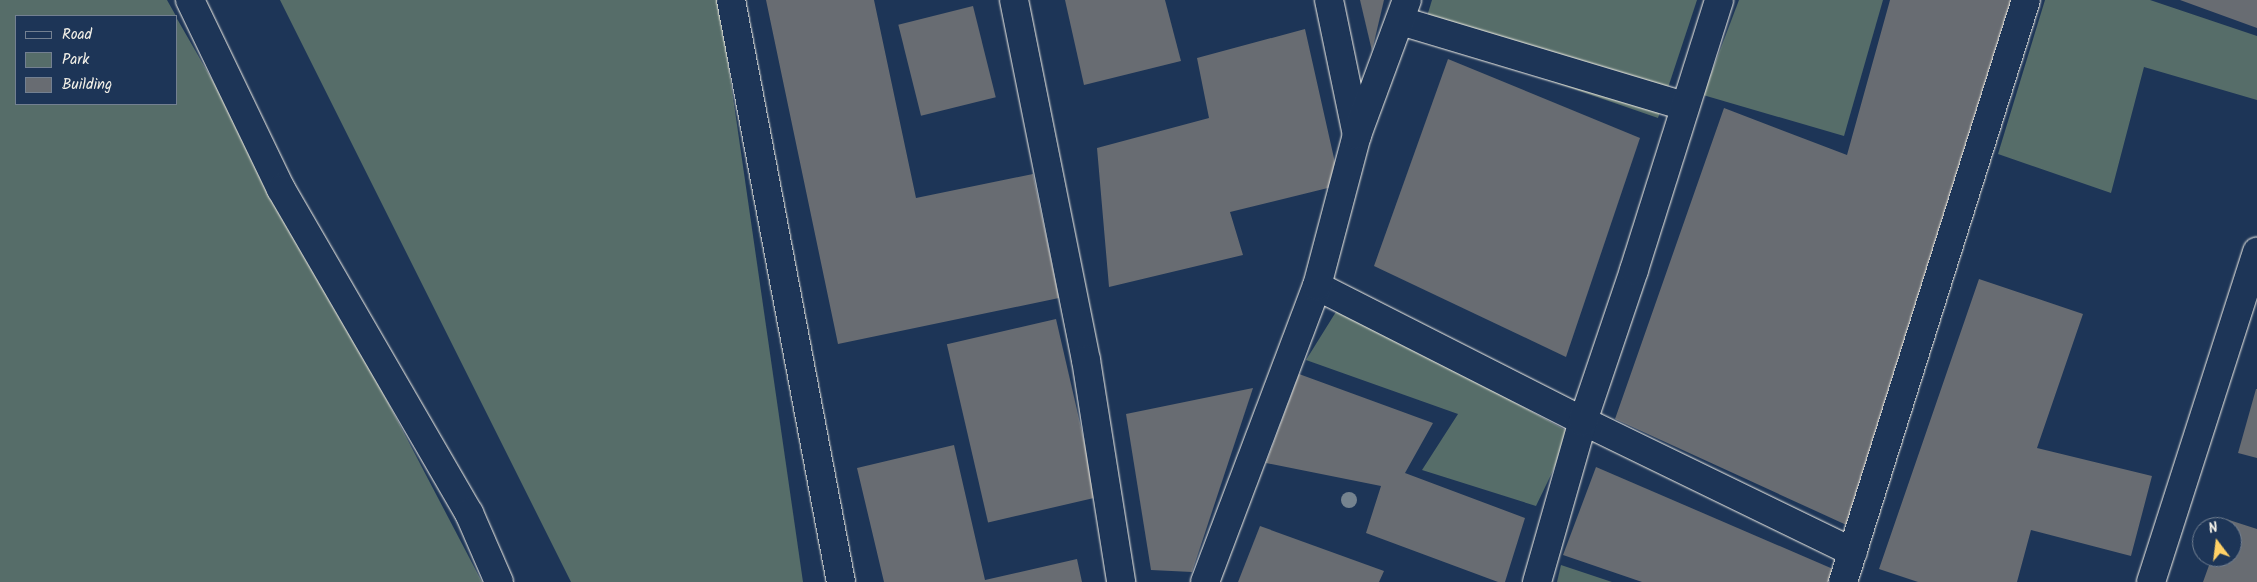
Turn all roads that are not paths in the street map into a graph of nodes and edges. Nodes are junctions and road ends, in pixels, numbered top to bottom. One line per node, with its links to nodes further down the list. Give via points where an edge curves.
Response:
1 (190, 0): 14 (street, via 281,189 469,513)
2 (731, 0): 15 (street)
3 (1014, 0): 16 (street, via 1086,360)
4 (1329, 0): 9 (street)
5 (1718, 0): 8 (street)
6 (2026, 0): 13 (street)
7 (1404, 11): 8 (street); 9 (street)
8 (1685, 106): 12 (street)
9 (1357, 135): 11 (street)
10 (2257, 252): 20 (street)
11 (1317, 286): 12 (street); 17 (street)
12 (1583, 421): 13 (street); 18 (street)
13 (1853, 552): 19 (street)
14 (499, 582)
15 (841, 582)
16 (1122, 582)
17 (1205, 582)
18 (1537, 582)
19 (1843, 582)
20 (2151, 582)

